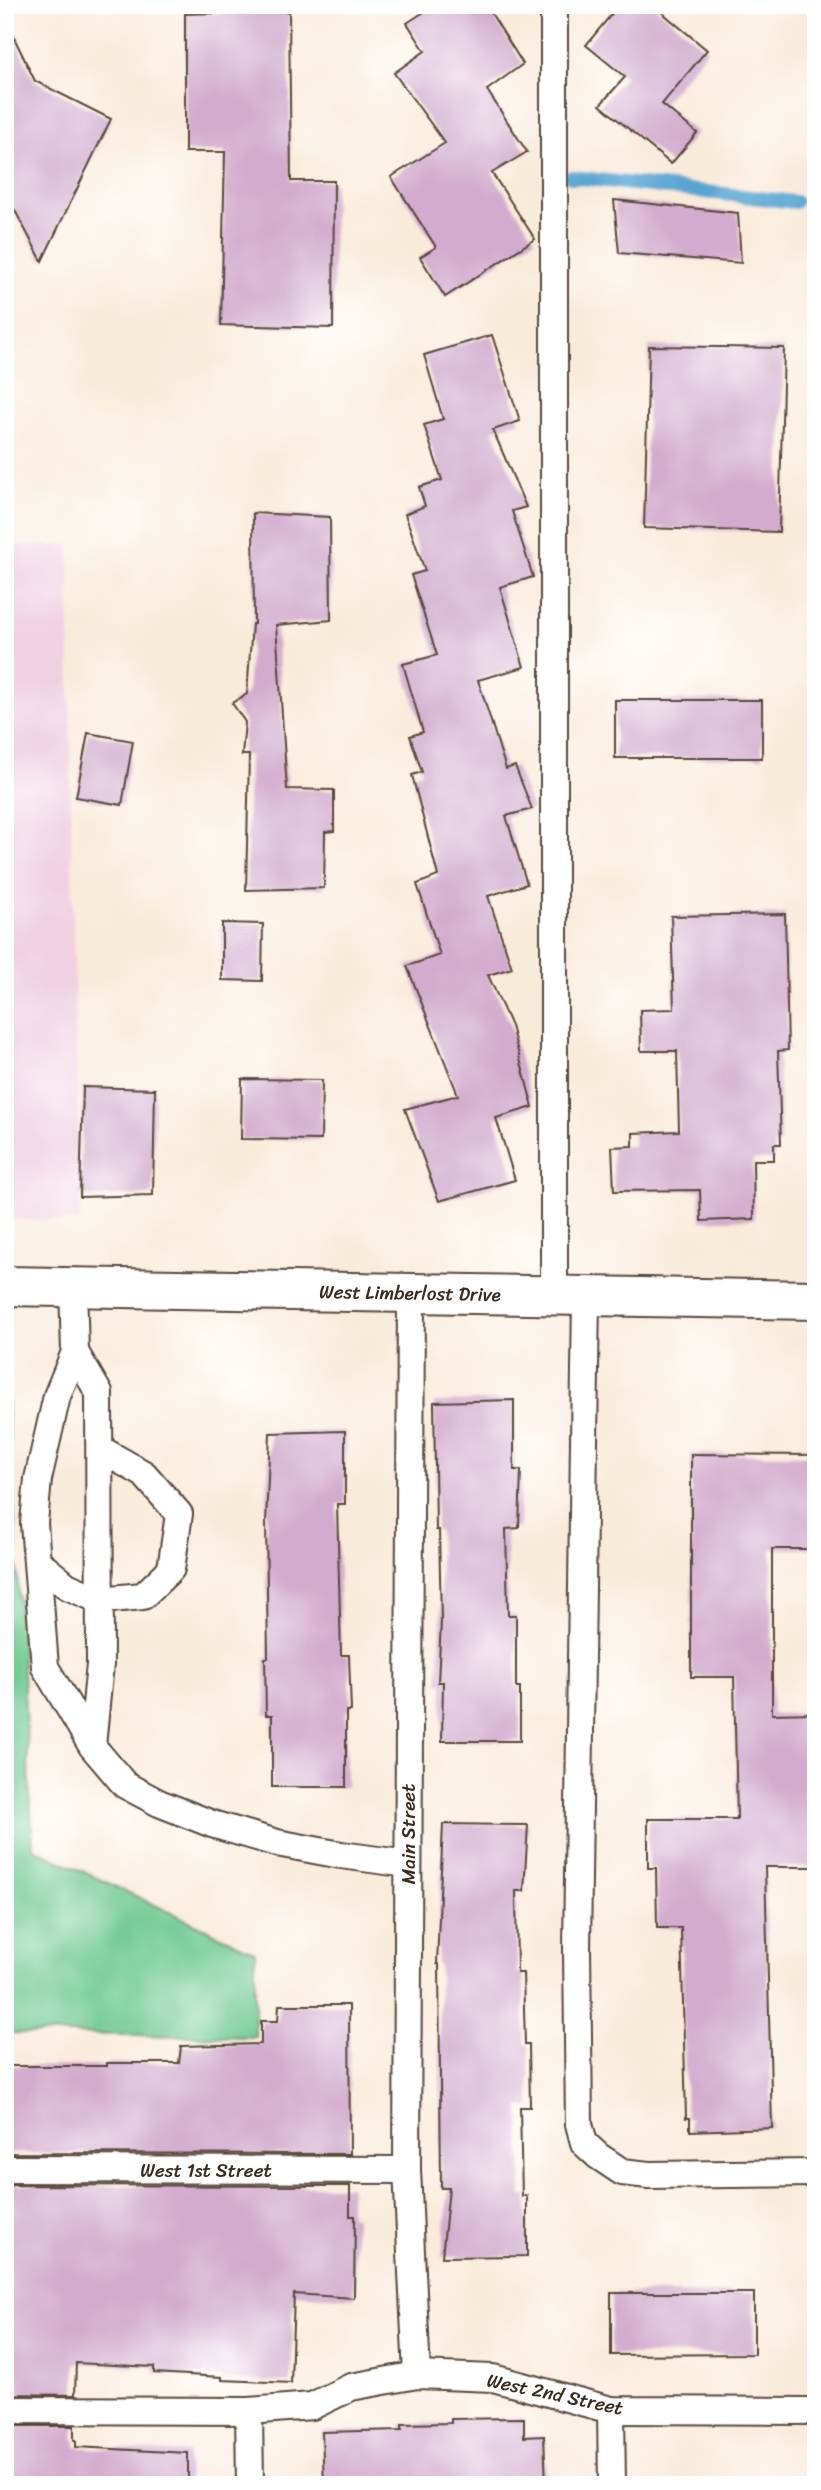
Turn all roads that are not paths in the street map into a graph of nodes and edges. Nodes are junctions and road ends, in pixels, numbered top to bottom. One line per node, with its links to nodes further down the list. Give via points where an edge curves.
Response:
1 (554, 5): 5 (lane)
2 (5, 1286): 3 (street, West Limberlost Drive)
3 (73, 1287): 4 (street, West Limberlost Drive); 7 (lane)
4 (411, 1293): 5 (street, West Limberlost Drive); 12 (lane, Main Street)
5 (570, 1296): 6 (street, West Limberlost Drive); 15 (lane, via 579,2124 584,2143 622,2172)
6 (816, 1300)
7 (75, 1352): 8 (lane, via 99,1393); 9 (lane, via 57,1396 38,1479 34,1523)
8 (100, 1449): 10 (lane); 10 (lane, via 144,1474 179,1514 171,1569 143,1596)
9 (38, 1562): 10 (lane, via 67,1586); 11 (lane, via 45,1667)
10 (100, 1600): 11 (lane, via 100,1664)
11 (92, 1746): 12 (lane, via 125,1785 212,1824 277,1843)
12 (408, 1864): 14 (lane, Main Street)
13 (5, 2169): 14 (lane, West 1st Street)
14 (407, 2170): 16 (lane, Main Street)
15 (812, 2174)
16 (417, 2375): 18 (lane, West 2nd Street, via 493,2378); 19 (lane, West 2nd Street, via 351,2387 312,2406)
17 (5, 2410): 19 (lane, West 2nd Street)
18 (611, 2410): 20 (lane, West 2nd Street); 22 (lane)
19 (249, 2411): 21 (lane)
20 (816, 2411)
21 (250, 2485)
22 (612, 2485)

